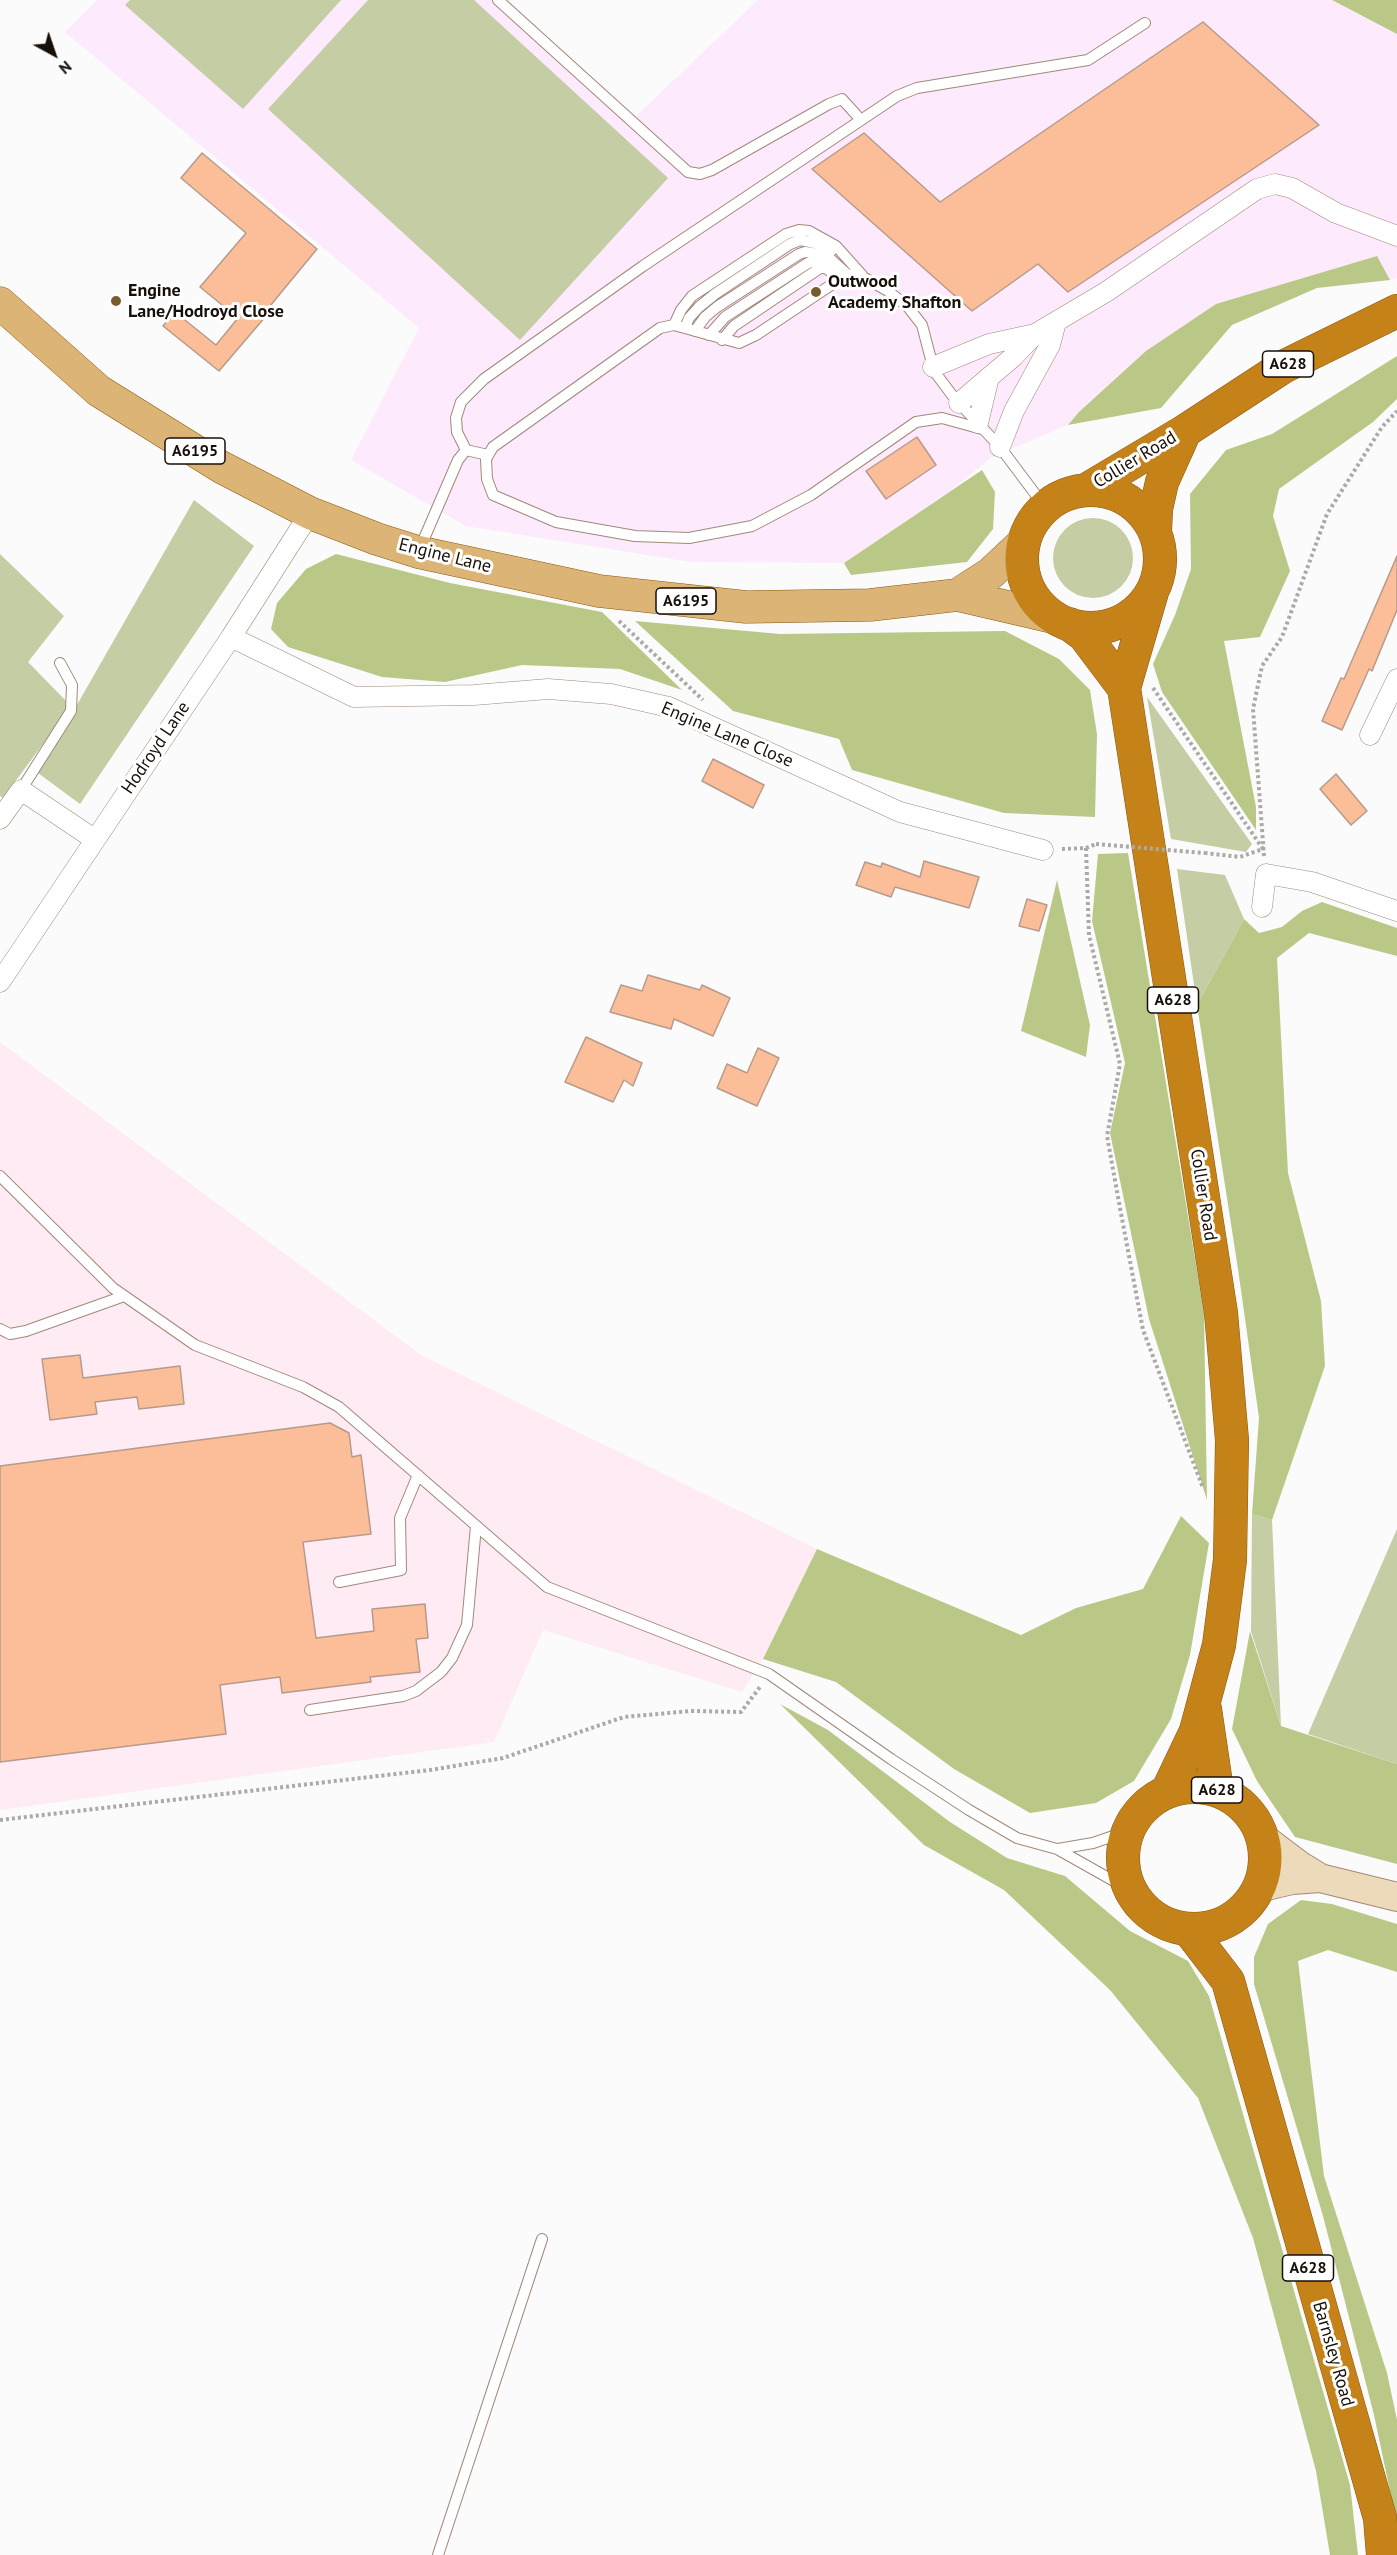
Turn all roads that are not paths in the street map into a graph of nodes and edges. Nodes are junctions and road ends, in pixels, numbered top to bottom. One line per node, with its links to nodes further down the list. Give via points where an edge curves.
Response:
1 (498, 0): 3 (lane, via 688,172 712,170 842,99)
2 (1145, 23): 3 (lane, via 1088,60 917,88)
3 (861, 120): 18 (lane, via 643,266 484,379 461,402 456,418 457,432)
4 (1397, 236): 8 (street, via 1275,184 1257,189)
5 (849, 276): 9 (lane, via 826,255 805,252); 9 (lane, via 836,246 809,231 786,234 692,296 681,310); 11 (lane, via 827,262 808,263 725,317); 12 (lane, via 756,335 739,343); 12 (lane, via 820,268 734,326); 14 (lane, via 888,291 908,307 922,325)
6 (0, 303): 22 (main road, Engine Lane / A6195, via 99,391 221,467)
7 (1397, 311): 16 (highway, Collier Road / A628, via 1283,367)
8 (1056, 322): 10 (street); 17 (street, via 1050,345 1014,411)
9 (685, 328): 11 (lane); 19 (lane, via 660,328 493,447)
10 (1035, 334): 13 (street); 14 (street, via 1008,356); 14 (street, via 989,344)
11 (709, 335): 12 (lane)
12 (722, 340)
13 (989, 377): 14 (street); 15 (street)
14 (945, 385): 15 (lane)
15 (981, 426): 17 (lane); 19 (lane, via 942,418 916,422 811,495 762,521 689,538 635,536 577,527 503,501 493,495 487,480)
16 (1185, 431): 20 (highway, Collier Road / A628); 23 (highway, Collier Road / A628, via 1162,482)
17 (1000, 447): 21 (lane)
18 (466, 450): 19 (lane); 25 (lane)
19 (488, 455)
20 (1086, 490): 21 (highway, A628, via 1064,495); 23 (highway, A628, via 1107,492 1127,500 1144,514)
21 (1046, 507): 24 (highway, A628, via 1036,517)
22 (310, 513): 25 (main road, Engine Lane / A6195); 29 (street, Hodroyd Lane)
23 (1155, 532): 26 (highway, A628, via 1160,562)
24 (1024, 542): 27 (main road, Engine Lane / A6195, via 991,573); 28 (highway, A628, via 1022,560 1032,594 1042,608)
25 (418, 552): 27 (main road, Engine Lane / A6195, via 599,591 746,607 870,605)
26 (1152, 592): 28 (highway, A628, via 1125,619 1107,626 1088,628); 32 (highway, Collier Road / A628)
27 (957, 595): 28 (main road, Engine Lane / A6195)
28 (1063, 621): 32 (highway, Collier Road / A628, via 1084,635)
29 (231, 637): 36 (street, Hodroyd Lane); 37 (street, Engine Lane Close, via 354,697 548,689 611,694 669,707 900,812)
30 (60, 663): 34 (lane, via 72,685 71,711)
31 (1397, 679): 33 (street)
32 (1124, 688): 47 (highway, Collier Road / A628, via 1221,1312 1232,1440 1230,1560 1219,1646)
33 (1370, 735)
34 (21, 790): 35 (street); 36 (street)
35 (0, 819)
36 (94, 839): 40 (street, Hodroyd Lane)
37 (1043, 849)
38 (1262, 907): 39 (street, via 1266,874 1312,882)
39 (1397, 911)
40 (0, 982)
41 (0, 1176): 42 (lane)
42 (124, 1296): 43 (lane, via 26,1331 10,1334); 44 (lane, via 195,1345 303,1388 339,1407)
43 (0, 1329)
44 (418, 1475): 45 (lane); 46 (lane, via 400,1518 401,1570)
45 (476, 1526): 48 (lane, via 467,1625 441,1672 404,1696); 53 (lane, via 547,1587 770,1674 969,1810 1017,1838)
46 (339, 1582)
47 (1204, 1705): 49 (highway, Collier Road / A628); 50 (highway, Collier Road)
48 (310, 1710)
49 (1217, 1790): 50 (highway, A628, via 1184,1787); 52 (highway, A628, via 1245,1808)
50 (1167, 1792): 51 (highway, A628, via 1137,1814)
51 (1128, 1831): 53 (lane, via 1093,1843); 55 (highway, A628, via 1123,1870)
52 (1262, 1837): 54 (street); 56 (highway, A628, via 1264,1872)
53 (1057, 1849): 55 (lane)
54 (1320, 1878): 56 (street, via 1292,1880); 57 (street)
55 (1130, 1890): 58 (highway, A628, via 1154,1917)
56 (1252, 1897): 58 (highway, A628, via 1229,1920 1210,1928); 59 (highway, Barnsley Road, via 1232,1952)
57 (1397, 1897)
58 (1188, 1929): 59 (highway, Barnsley Road / A628)
59 (1228, 1981): 62 (highway, Barnsley Road / A628, via 1380,2518)
60 (542, 2239): 61 (lane)
61 (438, 2555)
62 (1383, 2555)

